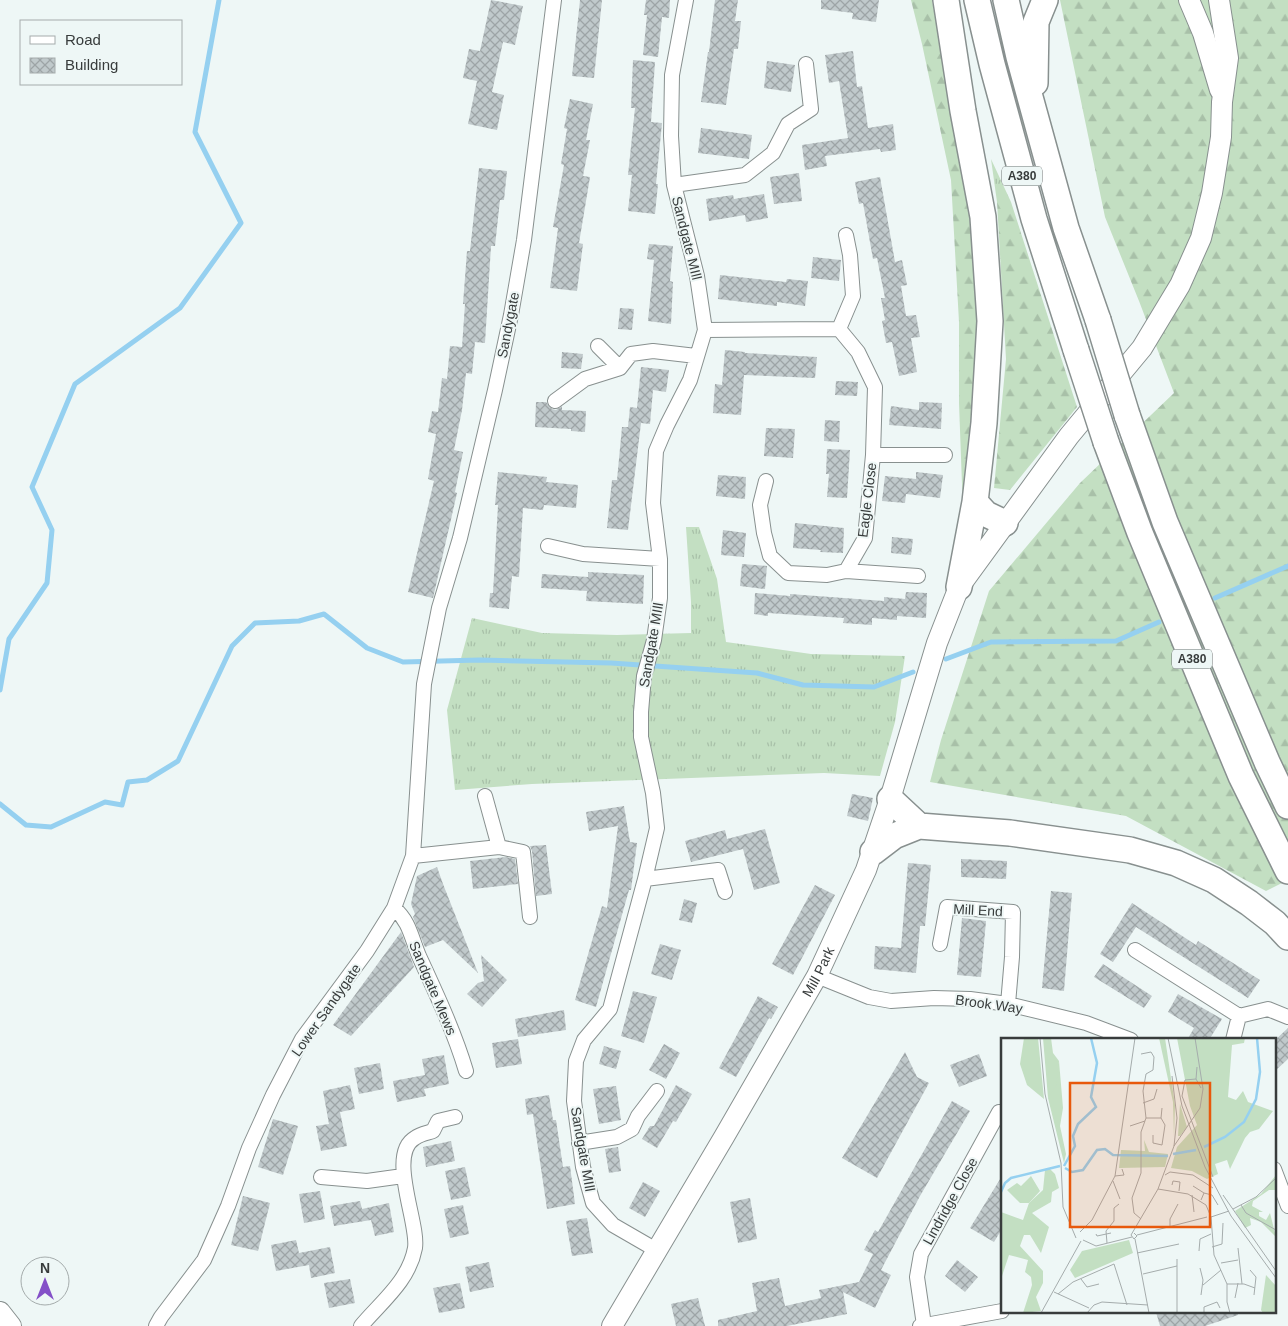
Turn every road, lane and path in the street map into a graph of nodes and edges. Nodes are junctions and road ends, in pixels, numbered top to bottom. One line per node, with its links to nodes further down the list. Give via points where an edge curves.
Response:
1 (554, 0): 30 (street, Sandygate, via 524,240 510,315 460,538 439,608)
2 (686, 0): 12 (street, Sandgate MIll, via 672,75)
3 (946, 0): 23 (highway, via 983,217 990,321)
4 (977, 0): 38 (highway, A380, bridge, via 1034,219 1106,442 1140,533 1241,776)
5 (1006, 0): 11 (highway, A380)
6 (1045, 0): 11 (highway, via 1036,22)
7 (1189, 0): 10 (main road, via 1214,66)
8 (1219, 0): 10 (main road, via 1228,58)
9 (806, 64): 12 (street, via 811,109 788,124 773,153 744,174)
10 (1222, 102): 24 (main road, Mill Park, via 1221,137 1212,192 1201,238 1180,285 1142,348 1069,436)
11 (1036, 121): 33 (highway, A380, bridge, via 1066,228 1165,522)
12 (674, 185): 15 (street, Sandgate MIll, via 697,276)
13 (846, 235): 14 (street, via 853,296)
14 (839, 329): 15 (street); 20 (street, Eagle Close, via 858,352 875,387)
15 (705, 330): 17 (street, Sandgate MIll)
16 (598, 346): 18 (street)
17 (696, 356): 18 (street, via 653,351 632,354); 26 (street, Sandgate MIll, via 690,380 656,451 653,502)
18 (620, 368): 19 (street, via 585,379)
19 (555, 401)
20 (873, 455): 21 (street, Eagle Close); 27 (street, Eagle Close, via 865,538)
21 (945, 455)
22 (766, 481): 27 (street, via 760,505 770,556 788,573 827,575)
23 (975, 502): 24 (highway, via 986,514); 29 (highway)
24 (1005, 523): 29 (main road, Mill Park)
25 (548, 546): 26 (street, via 584,554)
26 (660, 559): 39 (street, Sandgate MIll, via 660,598 654,640 644,676 641,712 641,737 657,828)
27 (846, 571): 28 (street)
28 (918, 576)
29 (959, 587): 32 (main road, Mill Park, via 937,643)
30 (424, 684): 37 (street, Lower Sandygate)
31 (485, 796): 35 (street)
32 (890, 799): 34 (highway); 36 (main road, Mill Park)
33 (1288, 806)
34 (919, 826): 36 (highway, via 894,836); 43 (highway, via 1080,842 1130,850 1176,863 1214,880 1256,908)
35 (498, 847): 37 (street); 42 (street, via 523,852)
36 (873, 852): 46 (main road, Mill Park)
37 (413, 856): 41 (street, Lower Sandygate)
38 (1288, 871)
39 (645, 880): 40 (street, via 718,870); 56 (street, Sandgate MIll, via 610,1009 584,1040 576,1061 574,1100)
40 (725, 892)
41 (394, 908): 52 (street, Sandgate Mews, via 405,918 448,1018); 65 (street, Lower Sandygate, via 367,952 302,1039 249,1148 204,1260)
42 (530, 917)
43 (1288, 937)
44 (940, 944): 47 (street, Mill End, via 947,907 1012,912)
45 (1135, 950): 48 (street)
46 (817, 976): 47 (street, Brook Way, via 869,997 891,1001 934,998); 61 (main road, Mill Park)
47 (1008, 1004): 50 (street, Brook Way, via 1086,1023)
48 (1239, 1016): 49 (street, via 1268,1009); 51 (street)
49 (1288, 1017)
50 (1124, 1038)
51 (1234, 1038)
52 (466, 1071)
53 (657, 1091): 56 (street, via 632,1129 617,1136)
54 (999, 1112): 70 (street, Lindridge Close, via 921,1254 917,1277)
55 (455, 1117): 58 (street, via 438,1121 433,1131 414,1138 405,1150)
56 (579, 1143): 61 (street, Sandgate MIll, via 593,1203 613,1225)
57 (1276, 1174): 60 (street)
58 (403, 1176): 59 (street, via 367,1181); 68 (street, via 415,1247 407,1273)
59 (321, 1177)
60 (1288, 1206)
61 (658, 1251): 69 (main road, Mill Park)
62 (1001, 1311): 70 (street)
63 (0, 1312): 67 (main road)
64 (0, 1317): 66 (main road)
65 (156, 1323)
66 (4, 1326)
67 (11, 1326)
68 (361, 1326)
69 (612, 1326)
70 (922, 1326)

